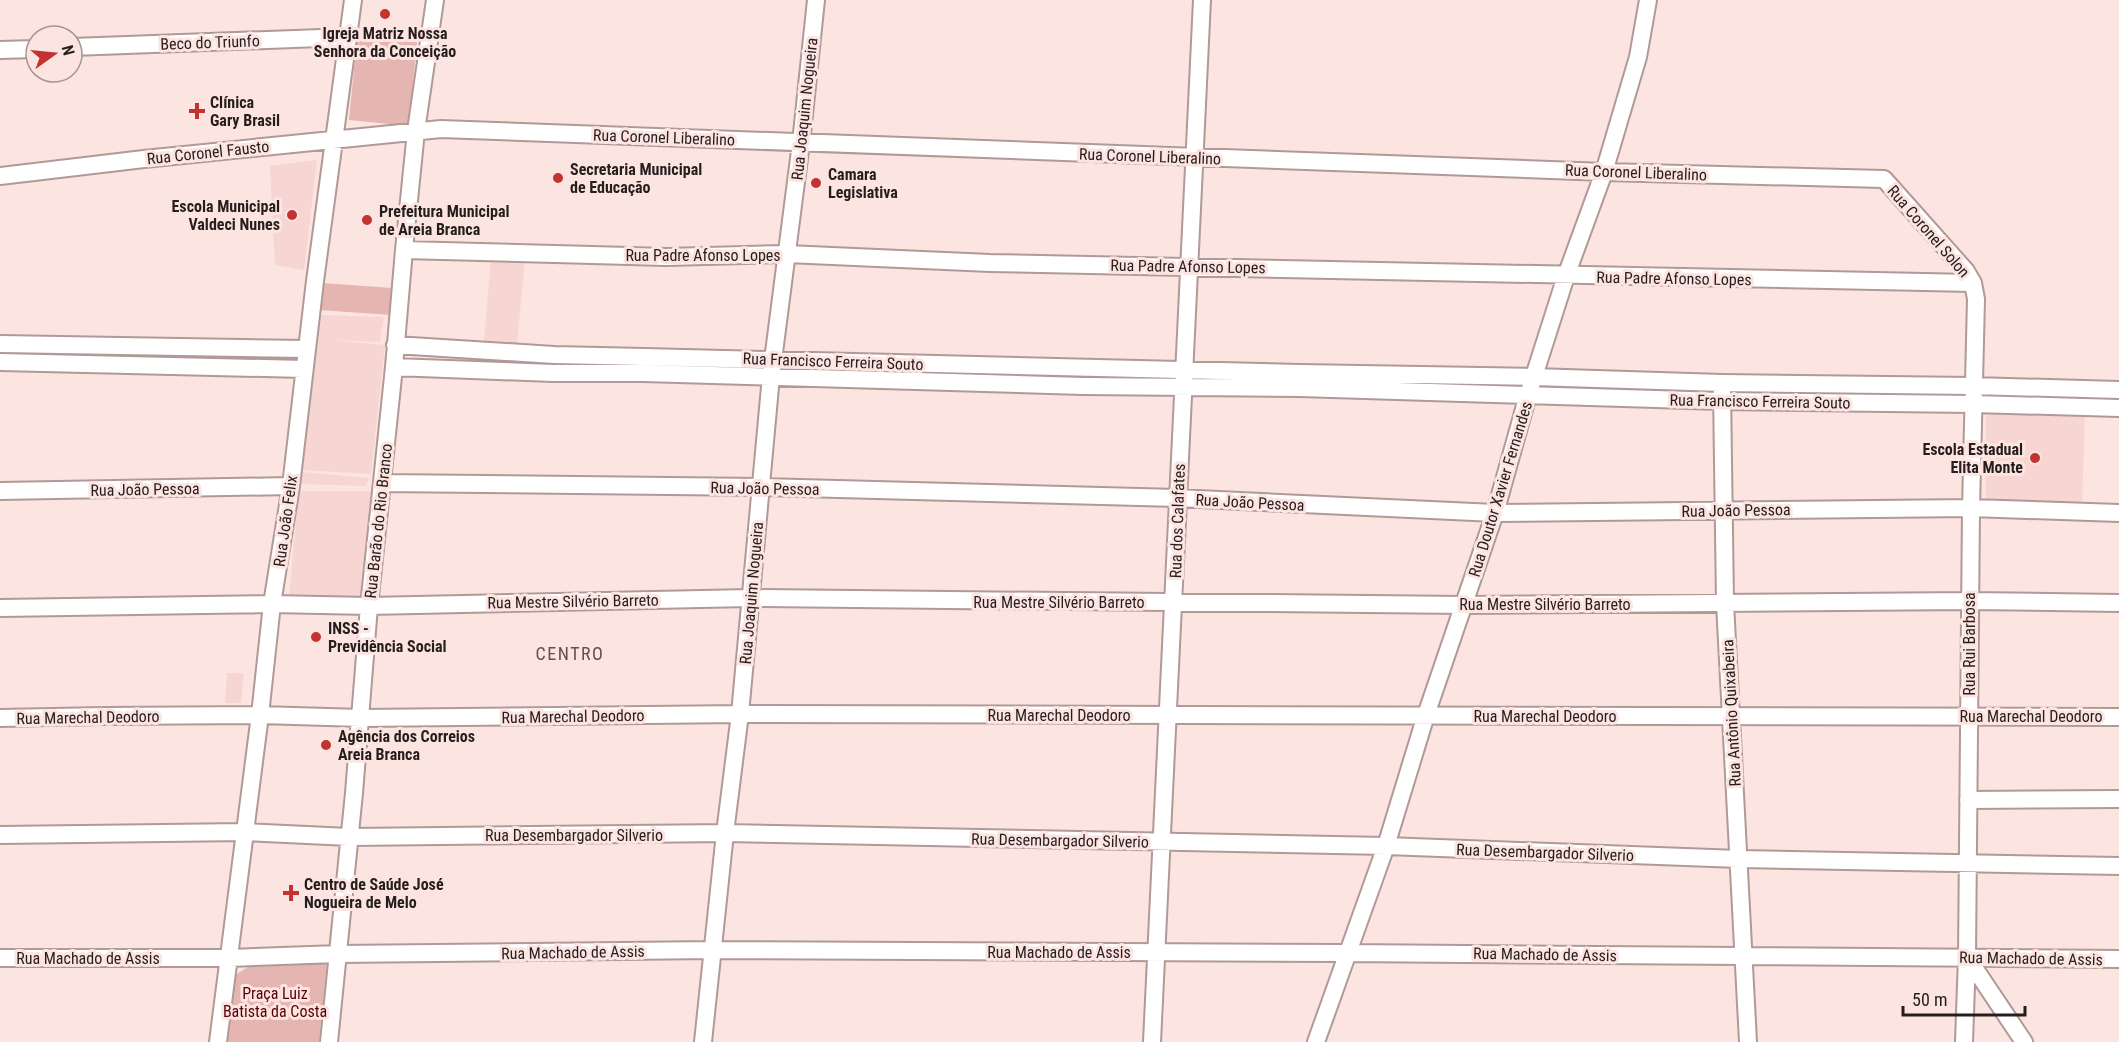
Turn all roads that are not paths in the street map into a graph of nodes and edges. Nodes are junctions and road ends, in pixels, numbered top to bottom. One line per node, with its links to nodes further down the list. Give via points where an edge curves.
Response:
1 (353, 0): 6 (street, Rua João Felix)
2 (435, 0): 10 (street, Rua Barão do Rio Branco)
3 (816, 0): 12 (street, Rua Joaquim Nogueira)
4 (1202, 0): 13 (street, Rua dos Calafates)
5 (1648, 0): 14 (street, Rua Doutor Xavier Fernandes, via 1638,57)
6 (348, 37): 7 (street, Beco do Triunfo); 11 (street, Rua João Felix)
7 (84, 47)
8 (24, 49): 9 (street)
9 (0, 50)
10 (416, 131): 11 (street, Rua Coronel Fausto); 12 (street, Rua Coronel Liberalino); 17 (street, Rua Barão do Rio Branco)
11 (334, 140): 15 (street, Rua Coronel Fausto); 24 (street, Rua João Felix)
12 (801, 143): 13 (street, Rua Coronel Liberalino); 18 (street, Rua Joaquim Nogueira)
13 (1195, 158): 14 (street, Rua Coronel Liberalino); 19 (street, Rua dos Calafates)
14 (1604, 172): 16 (street, Rua Coronel Liberalino); 20 (street, Rua Doutor Xavier Fernandes)
15 (0, 176)
16 (1884, 179): 21 (street, Rua Coronel Solon)
17 (404, 250): 18 (street, Rua Padre Afonso Lopes, via 666,257); 23 (street, Rua Barão do Rio Branco)
18 (787, 254): 19 (street, Rua Padre Afonso Lopes); 28 (street, Rua Joaquim Nogueira)
19 (1188, 266): 20 (street, Rua Padre Afonso Lopes); 34 (street, Rua dos Calafates)
20 (1566, 276): 21 (street, Rua Padre Afonso Lopes); 37 (street, Rua Doutor Xavier Fernandes)
21 (1973, 283): 42 (street, Rua Rui Barbosa, via 1977,311)
22 (0, 344): 25 (street)
23 (395, 345): 26 (street, Rua Francisco Ferreira Souto); 32 (street, Rua Barão do Rio Branco)
24 (307, 350): 27 (street); 33 (street, Rua João Felix)
25 (90, 354): 27 (street); 29 (street)
26 (554, 354): 30 (street, Rua Francisco Ferreira Souto); 35 (street)
27 (189, 356): 33 (street)
28 (774, 359): 30 (street, Rua Francisco Ferreira Souto); 31 (street, Rua Francisco Ferreira Souto); 36 (street, Rua Joaquim Nogueira)
29 (0, 362)
30 (667, 365): 35 (street, Rua Francisco Ferreira Souto); 36 (street, Rua Francisco Ferreira Souto)
31 (1000, 366): 34 (street, Rua Francisco Ferreira Souto); 41 (street)
32 (394, 367): 35 (street, Rua Francisco Ferreira Souto); 49 (street, Rua Barão do Rio Branco)
33 (304, 369): 50 (street, Rua João Felix)
34 (1184, 369): 38 (street, Rua Francisco Ferreira Souto); 43 (street, Rua dos Calafates)
35 (553, 373)
36 (771, 376): 41 (street, Rua Francisco Ferreira Souto); 51 (street, Rua Joaquim Nogueira)
37 (1534, 377): 39 (street, Rua Francisco Ferreira Souto); 40 (street, Rua Francisco Ferreira Souto); 45 (street, Rua Doutor Xavier Fernandes)
38 (1299, 381): 39 (street, Rua Francisco Ferreira Souto); 43 (street, Rua Francisco Ferreira Souto)
39 (1402, 383): 45 (street, Rua Francisco Ferreira Souto)
40 (1722, 383): 42 (street, Rua Francisco Ferreira Souto); 46 (street, Rua Antônio Quixabeira)
41 (999, 384): 43 (street, Rua Francisco Ferreira Souto)
42 (1973, 386): 44 (street, Rua Francisco Ferreira Souto); 47 (street, Rua Rui Barbosa)
43 (1182, 388): 53 (street, Rua dos Calafates)
44 (2119, 390)
45 (1528, 395): 46 (street, Rua Francisco Ferreira Souto); 56 (street, Rua Doutor Xavier Fernandes)
46 (1721, 401): 47 (street, Rua Francisco Ferreira Souto); 55 (street, Rua Antônio Quixabeira)
47 (1972, 404): 48 (street, Rua Francisco Ferreira Souto); 54 (street, Rua Rui Barbosa)
48 (2119, 408)
49 (382, 483): 51 (street, Rua João Pessoa); 65 (street, Rua Barão do Rio Branco)
50 (291, 486): 52 (street, Rua João Pessoa); 63 (street, Rua João Felix)
51 (761, 487): 53 (street, Rua João Pessoa); 58 (street, Rua Joaquim Nogueira)
52 (0, 491)
53 (1177, 498): 56 (street, Rua João Pessoa); 60 (street, Rua dos Calafates)
54 (1971, 508): 55 (street, Rua João Pessoa); 57 (street, Rua João Pessoa); 59 (street, Rua Rui Barbosa)
55 (1723, 510): 56 (street, Rua João Pessoa); 61 (street, Rua Antônio Quixabeira)
56 (1495, 513): 64 (street, Rua Doutor Xavier Fernandes)
57 (2119, 513)
58 (750, 598): 60 (street, Rua Mestre Silvério Barreto); 65 (street, Rua Mestre Silvério Barreto); 67 (street, Rua Joaquim Nogueira)
59 (1970, 602): 61 (street, Rua Mestre Silvério Barreto); 62 (street, Rua Mestre Silvério Barreto); 72 (street, Rua Rui Barbosa)
60 (1174, 603): 64 (street, Rua Mestre Silvério Barreto); 69 (street, Rua dos Calafates)
61 (1725, 603): 64 (street, Rua Mestre Silvério Barreto); 71 (street, Rua Antônio Quixabeira)
62 (2119, 603)
63 (272, 604): 65 (street, Rua Mestre Silvério Barreto); 66 (street, Rua Mestre Silvério Barreto); 68 (street, Rua João Felix)
64 (1464, 604): 70 (street, Rua Doutor Xavier Fernandes)
65 (369, 606): 75 (street, Rua Barão do Rio Branco)
66 (0, 608)
67 (740, 714): 69 (street, Rua Marechal Deodoro); 75 (street, Rua Marechal Deodoro); 79 (street, Rua Joaquim Nogueira)
68 (260, 715): 74 (street, Rua Marechal Deodoro); 75 (street, Rua Marechal Deodoro); 78 (street, Rua João Felix)
69 (1168, 715): 70 (street, Rua Marechal Deodoro); 82 (street, Rua dos Calafates)
70 (1426, 716): 71 (street, Rua Marechal Deodoro); 83 (street, Rua Doutor Xavier Fernandes)
71 (1730, 716): 72 (street, Rua Marechal Deodoro); 84 (street, Rua Antônio Quixabeira)
72 (1969, 716): 73 (street, Rua Marechal Deodoro); 76 (street, Rua Rui Barbosa)
73 (2119, 717)
74 (0, 718)
75 (361, 718): 81 (street, Rua Barão do Rio Branco)
76 (1968, 800): 77 (street); 85 (street, Rua Rui Barbosa)
77 (2119, 800)
78 (245, 832): 80 (street, Rua Desembargador Silverio); 81 (street, Rua Desembargador Silverio); 94 (street, Rua João Felix)
79 (725, 833): 81 (street, Rua Desembargador Silverio); 82 (street, Rua Desembargador Silverio); 87 (street, Rua Joaquim Nogueira)
80 (0, 836)
81 (349, 837): 90 (street, Rua Barão do Rio Branco)
82 (1161, 842): 83 (street, Rua Desembargador Silverio); 88 (street, Rua dos Calafates)
83 (1386, 846): 84 (street, Rua Desembargador Silverio); 89 (street, Rua Doutor Xavier Fernandes)
84 (1739, 859): 85 (street, Rua Desembargador Silverio); 91 (street, Rua Antônio Quixabeira)
85 (1968, 862): 86 (street, Rua Desembargador Silverio); 92 (street, Rua Rui Barbosa)
86 (2119, 866)
87 (713, 950): 88 (street, Rua Machado de Assis); 90 (street, Rua Machado de Assis); 98 (street, Rua Joaquim Nogueira)
88 (1156, 952): 89 (street, Rua Machado de Assis); 99 (street, Rua dos Calafates)
89 (1347, 952): 91 (street, Rua Machado de Assis); 100 (street, Rua Doutor Xavier Fernandes)
90 (338, 954): 94 (street, Rua Machado de Assis); 97 (street, Rua Barão do Rio Branco)
91 (1744, 956): 92 (street, Rua Machado de Assis); 101 (street, Rua Antônio Quixabeira)
92 (1967, 957): 95 (street, Rua Machado de Assis); 102 (street, Rua Rui Barbosa); 103 (street)
93 (0, 958): 94 (street, Rua Machado de Assis)
94 (229, 958): 96 (street, Rua João Felix)
95 (2119, 959)
96 (218, 1042)
97 (329, 1042)
98 (703, 1042)
99 (1152, 1042)
100 (1316, 1042)
101 (1748, 1042)
102 (1964, 1042)
103 (2024, 1042)

